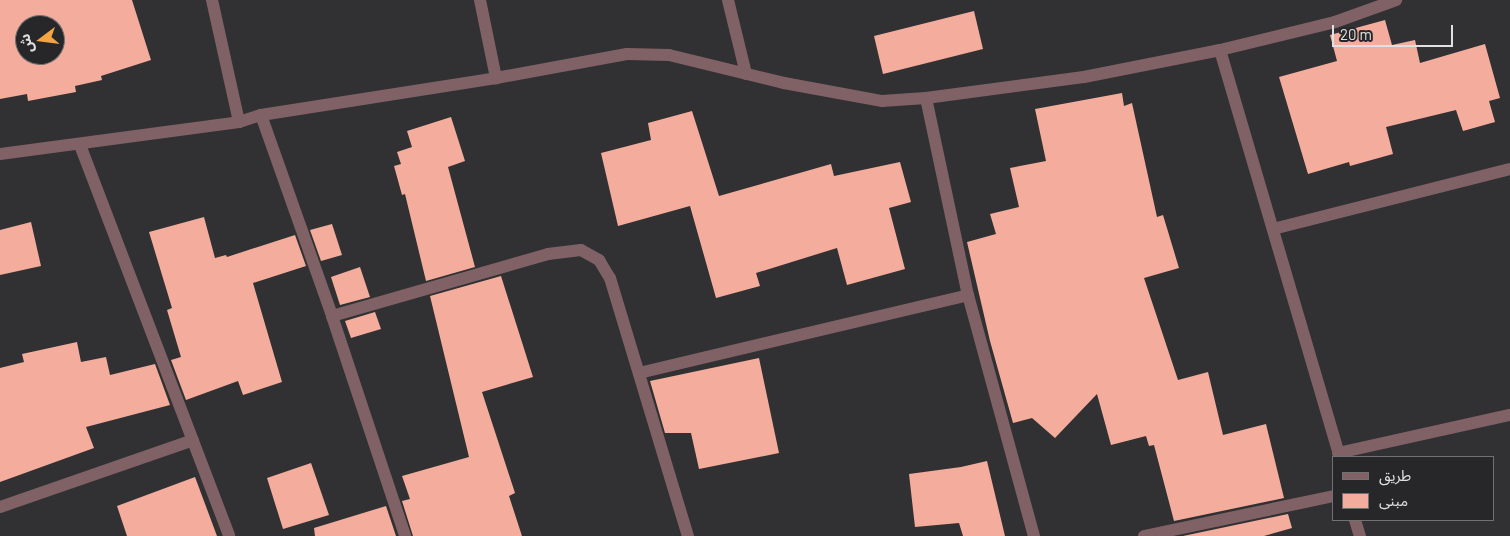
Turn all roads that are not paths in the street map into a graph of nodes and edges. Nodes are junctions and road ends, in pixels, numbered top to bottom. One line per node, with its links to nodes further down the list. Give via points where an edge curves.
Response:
1 (212, 0): 10 (street)
2 (480, 0): 7 (street)
3 (728, 0): 6 (street)
4 (1396, 0): 5 (street, via 1336,22)
5 (1220, 50): 8 (street, via 1084,77); 14 (street)
6 (746, 74): 7 (street, via 669,55 628,54); 8 (street, via 882,101)
7 (496, 78): 9 (street)
8 (926, 98): 15 (street)
9 (260, 115): 10 (street); 16 (street)
10 (239, 122): 11 (street)
11 (80, 145): 12 (street); 19 (street)
12 (0, 154)
13 (1510, 169): 14 (street)
14 (1273, 229): 20 (street)
15 (968, 295): 17 (street); 27 (street)
16 (332, 316): 17 (street, via 548,254 581,250 598,260 610,278); 25 (street)
17 (639, 373): 26 (street)
18 (1510, 415): 20 (street)
19 (193, 440): 22 (street); 24 (street)
20 (1339, 455)
21 (1332, 496): 28 (street)
22 (0, 507)
23 (1355, 521): 29 (street)
24 (229, 536)
25 (405, 536)
26 (688, 536)
27 (1034, 536)
28 (1144, 536)
29 (1360, 536)

